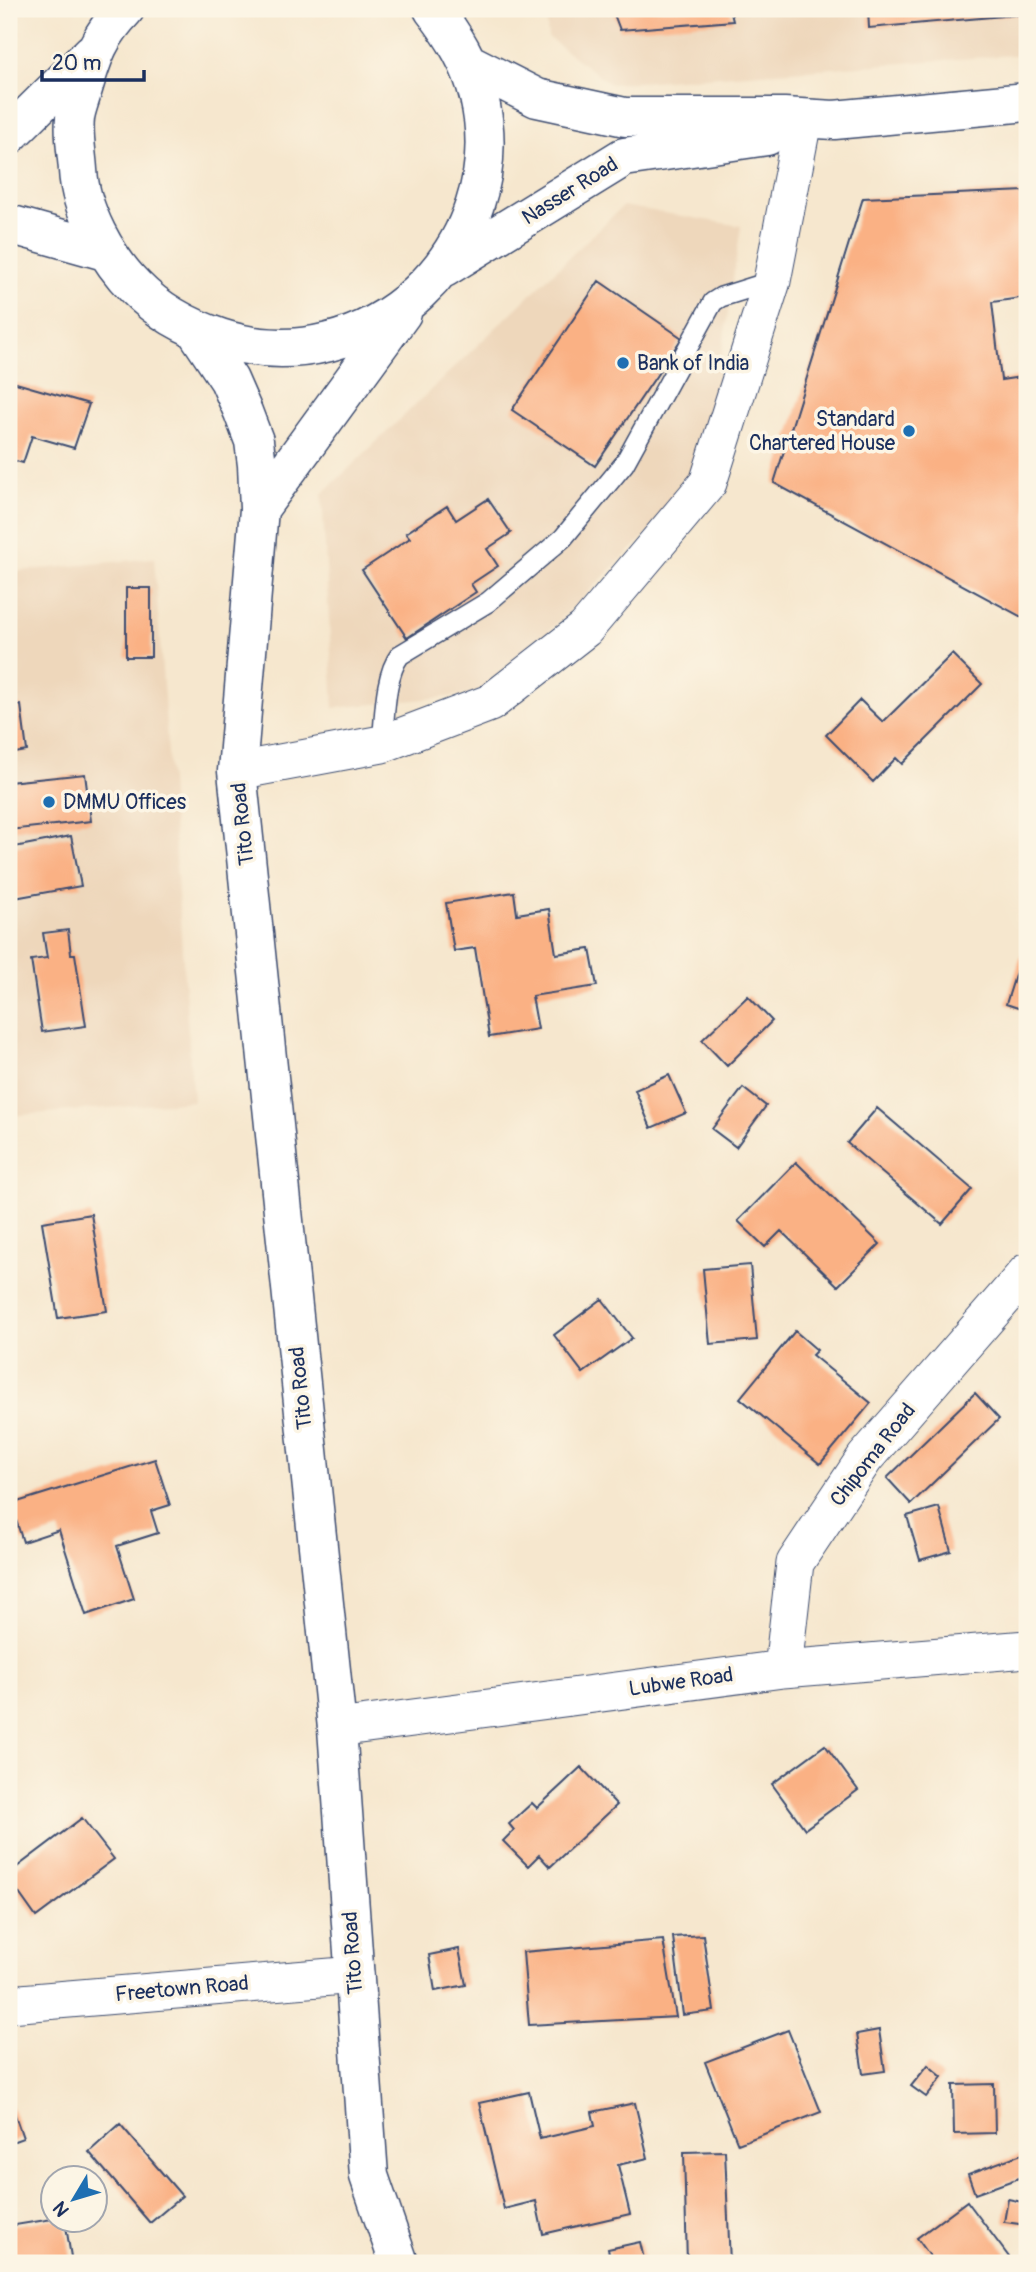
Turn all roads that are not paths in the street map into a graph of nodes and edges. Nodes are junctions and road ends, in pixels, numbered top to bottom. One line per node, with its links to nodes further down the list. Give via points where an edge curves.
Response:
1 (433, 9): 3 (main road)
2 (108, 24): 6 (main road); 8 (main road, via 75,117 79,187)
3 (466, 37): 5 (main road, Nasser Road, via 537,98 625,117 784,117); 9 (main road, via 481,110 483,171 475,206)
4 (1027, 102): 5 (main road, Nasser Road)
5 (817, 126): 9 (main road, Nasser Road, via 624,157); 10 (street)
6 (9, 135)
7 (9, 224): 8 (main road)
8 (105, 251): 12 (main road, via 144,297)
9 (441, 270): 11 (main road)
10 (772, 281): 14 (lane, via 713,302 624,464 563,538 488,602 400,655 390,675); 14 (street, via 708,483 699,494 584,629 490,703)
11 (411, 302): 12 (main road, via 372,327 329,342 284,348 238,344); 13 (main road)
12 (195, 329): 13 (main road, Tito Road, via 229,380 254,441)
13 (259, 509): 15 (main road, Tito Road)
14 (382, 744): 15 (street)
15 (237, 771): 19 (main road, Tito Road)
16 (1027, 1272): 18 (street, Chipoma Road, via 865,1458 795,1563)
17 (1027, 1649): 18 (street, Lubwe Road)
18 (783, 1669): 19 (street, Lubwe Road)
19 (337, 1728): 20 (main road, Tito Road)
20 (355, 1975): 21 (street, Freetown Road); 22 (main road, Tito Road, via 369,2176)
21 (9, 2004)
22 (393, 2261)

